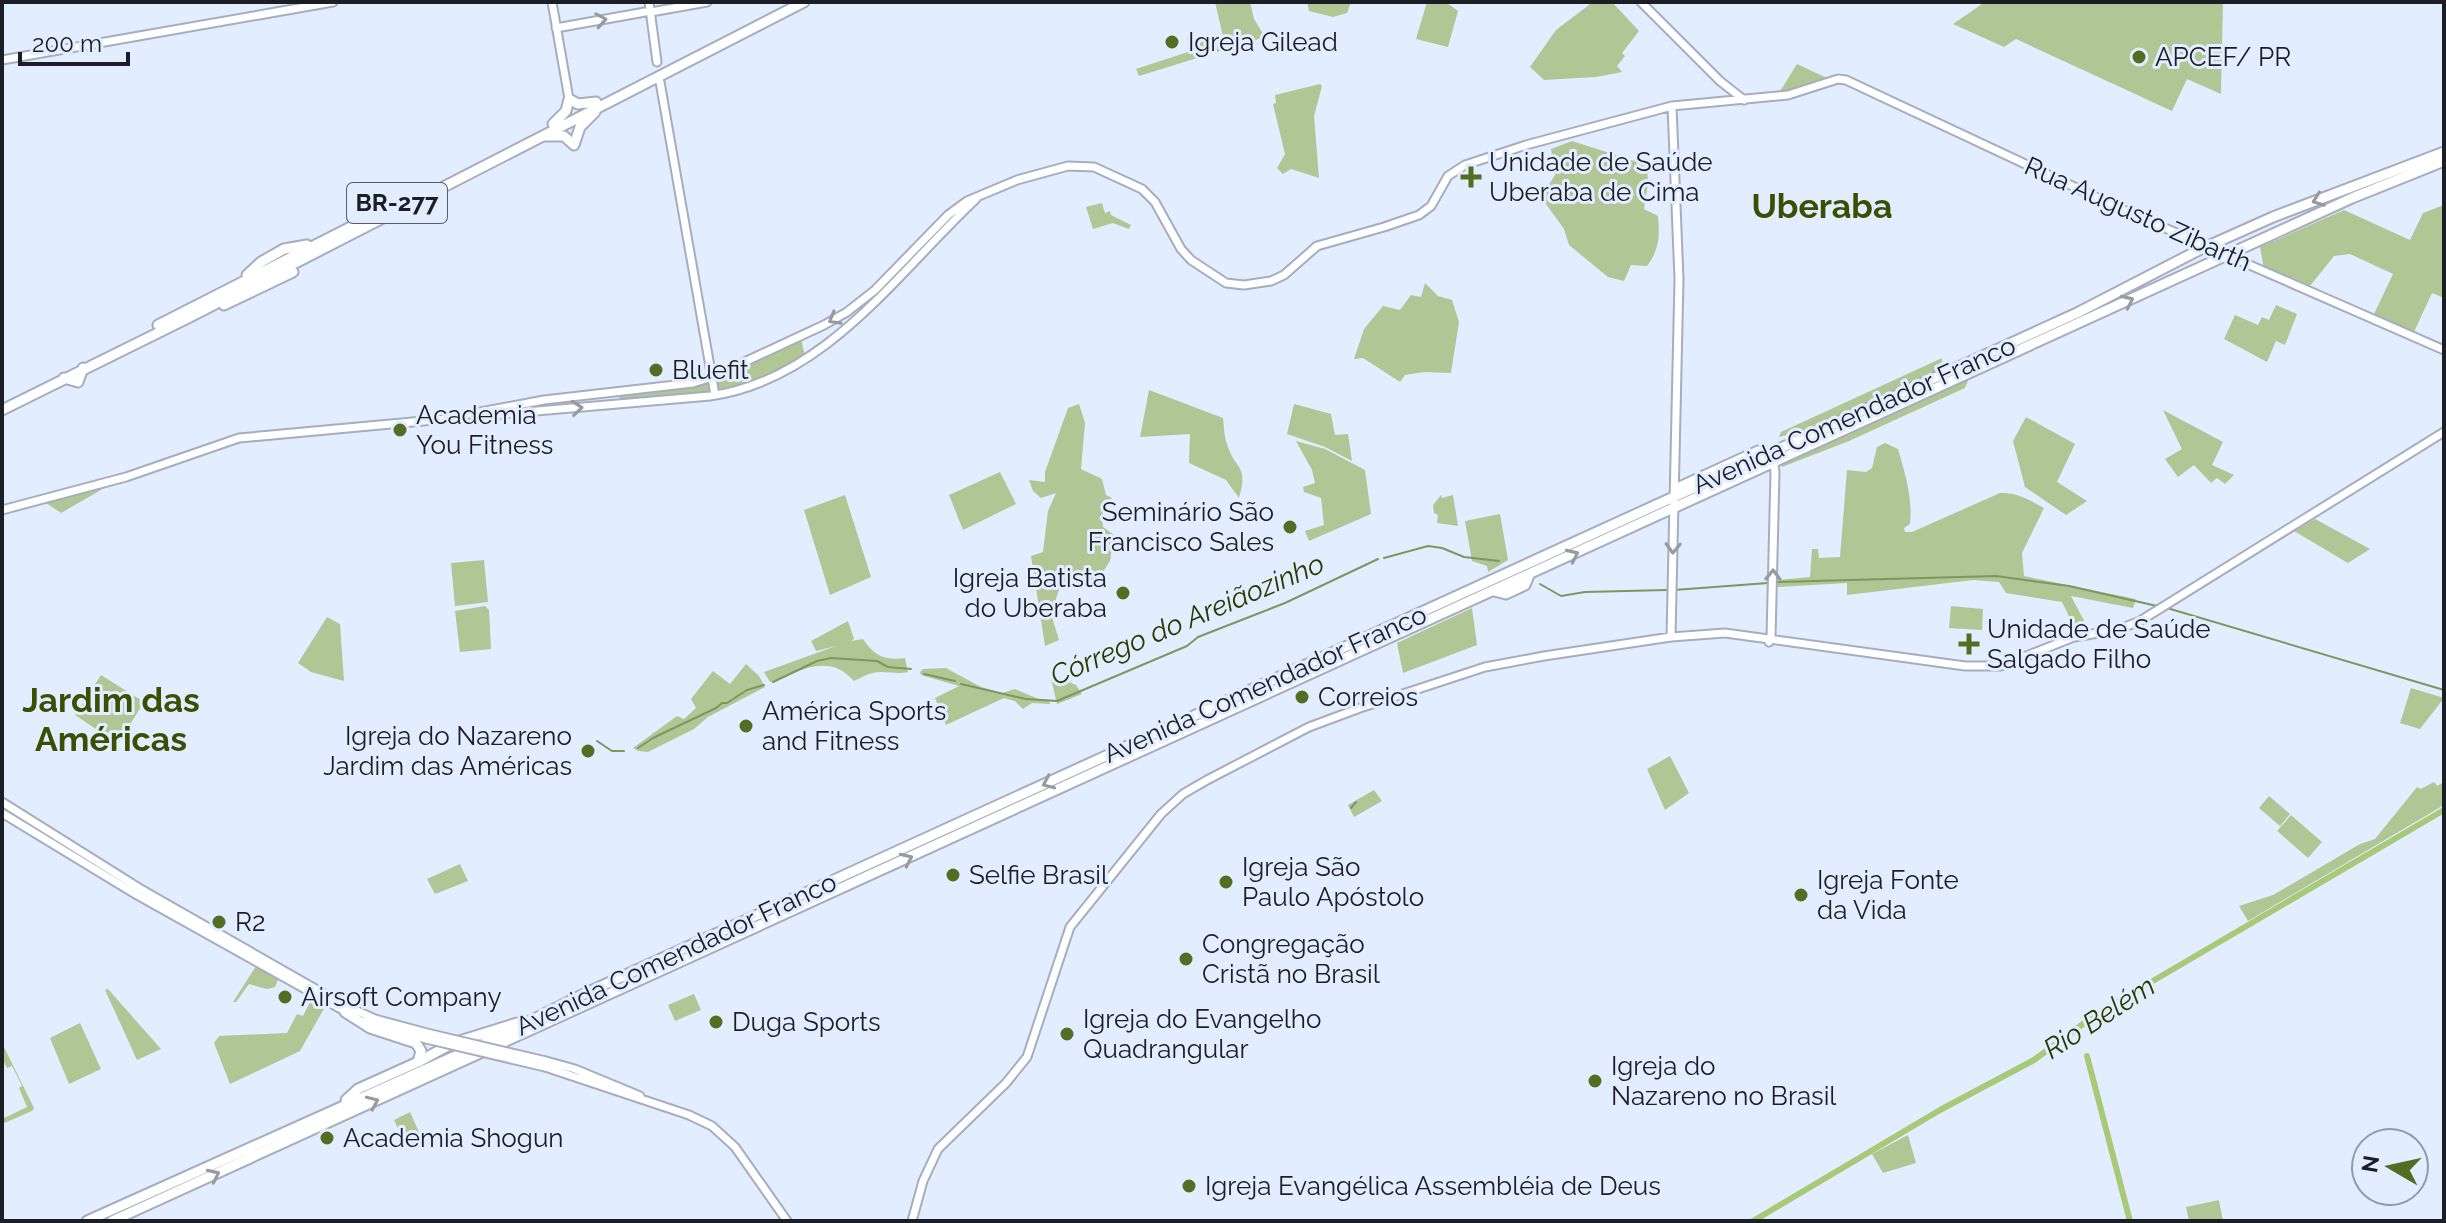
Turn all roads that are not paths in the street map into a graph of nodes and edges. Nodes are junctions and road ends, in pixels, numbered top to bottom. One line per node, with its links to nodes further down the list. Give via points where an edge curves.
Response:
1 (333, 2): 10 (main road)
2 (552, 2): 9 (main road)
3 (648, 2): 8 (main road)
4 (707, 2): 8 (main road)
5 (793, 2): 18 (highway, BR-277)
6 (804, 2): 18 (highway, BR-277)
7 (1641, 2): 13 (main road)
8 (648, 12): 9 (main road, one-way to 8); 11 (main road)
9 (556, 28): 15 (main road)
10 (2, 60)
11 (657, 62)
12 (660, 82): 34 (main road)
13 (1732, 90): 14 (main road); 16 (main road); 17 (main road)
14 (1760, 97): 16 (main road); 27 (main road, Rua Augusto Zibarth, via 1846,80)
15 (569, 99): 18 (highway); 20 (highway)
16 (1744, 100): 17 (main road)
17 (1733, 101): 19 (main road)
18 (601, 103): 20 (highway, BR-277); 21 (highway, BR-277); 21 (highway, via 575,133)
19 (1672, 106): 24 (main road, via 1465,165 1448,176 1431,206 1419,215 1317,246 1284,275 1253,284 1226,283 1196,264 1181,249 1152,198 1094,167 1068,166); 43 (main road, via 1679,279)
20 (553, 124): 37 (highway, BR-277, via 329,237 273,255 218,295)
21 (538, 137): 32 (highway, BR-277)
22 (2444, 152): 25 (highway, Avenida Comendador Franco, one-way to 25)
23 (2444, 161): 26 (highway, Avenida Comendador Franco)
24 (978, 197): 34 (main road, one-way to 34, via 957,207 847,312); 35 (main road, via 826,345 763,384)
25 (2273, 217): 26 (highway, via 2282,222); 27 (highway, Avenida Comendador Franco)
26 (2281, 231): 28 (highway, Avenida Comendador Franco)
27 (2208, 246): 28 (main road, Rua Augusto Zibarth); 29 (highway, Avenida Comendador Franco)
28 (2229, 254): 31 (highway, Avenida Comendador Franco); 33 (main road, Rua Augusto Zibarth)
29 (2159, 270): 31 (highway, via 2156,278); 36 (highway, Avenida Comendador Franco)
30 (293, 272): 32 (highway)
31 (2163, 285): 38 (highway, Avenida Comendador Franco, one-way to 31)
32 (188, 318): 37 (highway, BR-277, via 83,368 78,382 64,378)
33 (2444, 350)
34 (712, 377): 35 (main road); 39 (main road)
35 (715, 395): 39 (main road, one-way to 35)
36 (1892, 397): 38 (highway); 41 (highway, Avenida Comendador Franco)
37 (2, 407)
38 (1894, 408): 42 (highway, Avenida Comendador Franco)
39 (443, 419): 45 (main road, via 253,436)
40 (2444, 432): 51 (main road, via 2140,621 2074,637 2014,662 1989,668)
41 (1769, 453): 42 (main road); 43 (highway, Avenida Comendador Franco); 43 (main road, Avenida Comendador Franco, via 1758,450)
42 (1775, 463): 44 (highway, Avenida Comendador Franco); 51 (main road, one-way to 42)
43 (1675, 492): 44 (main road); 46 (highway, Avenida Comendador Franco)
44 (1674, 508): 47 (highway, Avenida Comendador Franco); 50 (main road, one-way to 50)
45 (2, 510)
46 (1628, 518): 47 (highway, via 1633,523); 48 (highway, Avenida Comendador Franco)
47 (1630, 529): 48 (highway, Avenida Comendador Franco, one-way to 47)
48 (1545, 562): 49 (highway, Avenida Comendador Franco); 49 (highway, Avenida Comendador Franco, via 1525,585 1506,594 1494,591)
49 (1411, 624): 52 (highway, Avenida Comendador Franco)
50 (1671, 637): 51 (main road, via 1721,634); 72 (main road, via 1485,667 1309,727 1183,794 1140,838 1070,927 1027,1057 938,1149)
51 (1770, 640)
52 (1267, 689): 54 (highway, Avenida Comendador Franco, one-way to 54); 56 (highway, Avenida Comendador Franco)
53 (2, 802): 59 (main road)
54 (999, 805): 56 (highway); 57 (highway, Avenida Comendador Franco)
55 (2, 813): 59 (main road)
56 (1001, 816): 58 (highway, Avenida Comendador Franco, one-way to 56)
57 (843, 876): 58 (highway, via 841,884); 61 (highway, Avenida Comendador Franco)
58 (847, 886): 63 (highway, Avenida Comendador Franco, via 532,1036)
59 (165, 908): 60 (main road); 62 (main road, via 350,1008)
60 (345, 1012): 62 (main road, via 381,1027); 65 (highway, via 370,1028 416,1043 421,1051)
61 (535, 1019): 65 (highway, via 465,1038); 66 (highway, Avenida Comendador Franco)
62 (427, 1036): 71 (main road, bridge, via 575,1069 695,1117 724,1134)
63 (480, 1054): 64 (highway); 67 (highway, Avenida Comendador Franco, one-way to 63)
64 (512, 1060)
65 (418, 1062): 66 (highway, via 358,1089)
66 (341, 1105): 67 (highway, Avenida Comendador Franco)
67 (140, 1203): 68 (highway, Avenida Comendador Franco)
68 (126, 1209): 69 (highway, Avenida Comendador Franco); 70 (highway, Avenida Comendador Franco)
69 (90, 1220)
70 (112, 1221)
71 (787, 1221)
72 (912, 1221)

